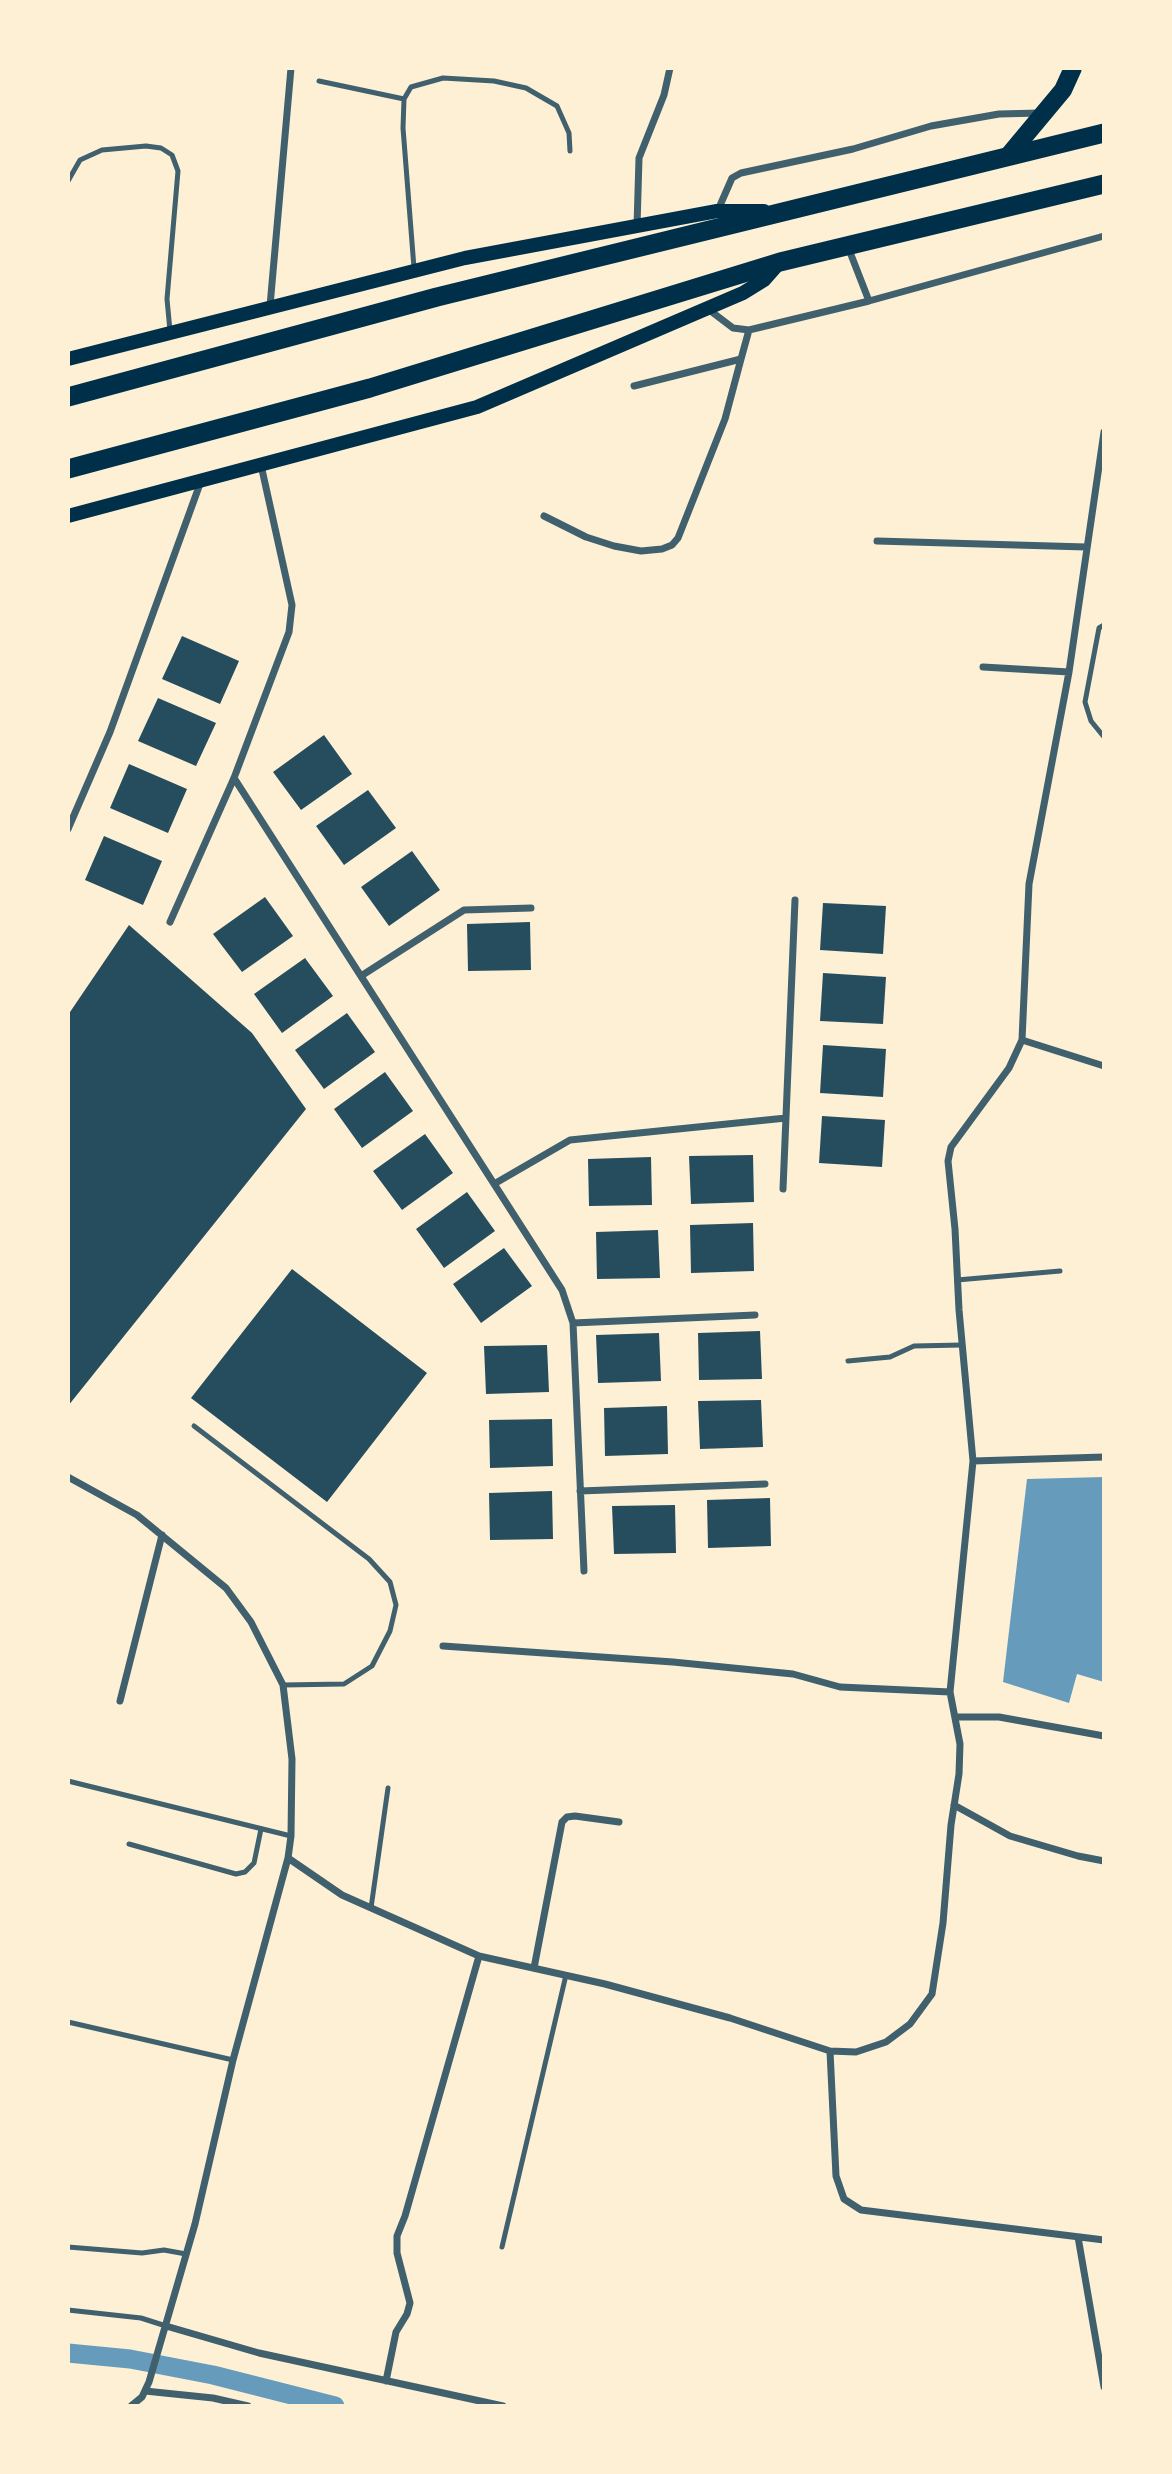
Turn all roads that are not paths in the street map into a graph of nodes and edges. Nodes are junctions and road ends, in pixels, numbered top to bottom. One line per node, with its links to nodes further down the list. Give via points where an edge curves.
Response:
1 (291, 68): 20 (street)
2 (670, 68): 14 (street, via 639,158)
3 (1073, 68): 6 (main road, via 1063,90)
4 (319, 81): 5 (lane)
5 (404, 99): 8 (lane, via 411,87 443,78 527,88 557,106 569,133); 18 (lane)
6 (1042, 113): 9 (main road); 12 (street, via 999,114 932,126 741,173 732,178)
7 (1104, 133): 9 (highway)
8 (570, 151)
9 (1008, 156): 13 (highway)
10 (68, 181): 23 (lane, via 80,160 102,150 146,146 172,155 178,171 167,299)
11 (1103, 185): 16 (highway)
12 (718, 211): 13 (main road); 14 (main road)
13 (786, 211): 27 (highway, via 437,297)
14 (637, 226): 18 (main road)
15 (1104, 236): 19 (street)
16 (848, 246): 17 (highway); 19 (street)
17 (780, 262): 21 (main road, via 743,293); 30 (highway, via 370,388)
18 (415, 271): 20 (main road)
19 (869, 301): 22 (street)
20 (270, 306): 23 (main road)
21 (708, 309): 22 (street, via 733,328); 29 (main road, via 477,407)
22 (749, 330): 25 (street)
23 (170, 332): 24 (main road)
24 (68, 359)
25 (741, 359): 26 (street); 33 (street, via 725,419 672,545 640,551 614,546)
26 (634, 387)
27 (68, 397)
28 (1104, 432): 35 (street)
29 (261, 466): 31 (main road); 40 (street, via 292,605 289,632)
30 (68, 469)
31 (201, 481): 32 (main road); 41 (street, via 110,732)
32 (68, 516)
33 (544, 516)
34 (877, 541): 35 (street)
35 (1086, 547): 38 (street)
36 (1104, 625): 39 (lane, via 1099,628 1085,702 1091,721)
37 (983, 667): 38 (street)
38 (1069, 672): 46 (street, via 1029,884)
39 (1104, 737)
40 (234, 778): 44 (street); 45 (street)
41 (68, 829)
42 (795, 900): 48 (street)
43 (531, 908): 45 (street, via 464,910)
44 (170, 922)
45 (361, 976): 49 (street)
46 (1022, 1040): 47 (street); 52 (street, via 1009,1068 951,1147 948,1178)
47 (1104, 1066)
48 (786, 1118): 49 (street, via 570,1140); 50 (street)
49 (494, 1184): 54 (street, via 562,1290)
50 (783, 1189)
51 (1060, 1271): 52 (lane)
52 (957, 1280): 55 (street)
53 (755, 1315): 54 (street)
54 (573, 1323): 62 (street)
55 (962, 1345): 56 (lane, via 914,1346 890,1357); 59 (street)
56 (848, 1361)
57 (194, 1426): 66 (lane, via 369,1559 390,1582 396,1605 390,1631 372,1666 344,1684)
58 (1104, 1457): 59 (street)
59 (973, 1461): 67 (street)
60 (68, 1477): 63 (street, via 137,1515)
61 (765, 1484): 62 (street)
62 (580, 1491): 64 (street)
63 (162, 1535): 66 (street, via 226,1588 251,1622); 68 (street)
64 (584, 1571)
65 (443, 1646): 67 (street, via 793,1674 840,1687)
66 (283, 1685): 76 (street, via 292,1759)
67 (950, 1692): 69 (street)
68 (120, 1701)
69 (955, 1717): 70 (street, via 999,1717); 73 (street, via 960,1744)
70 (1104, 1736)
71 (68, 1781): 75 (lane)
72 (388, 1788): 80 (lane)
73 (954, 1805): 79 (street, via 1010,1836); 85 (street, via 932,1994 910,2024 886,2042 856,2052)
74 (619, 1822): 82 (street, via 575,1816 562,1822)
75 (261, 1829): 76 (lane); 77 (lane, via 254,1863 236,1874)
76 (291, 1836): 78 (street)
77 (129, 1844)
78 (288, 1858): 80 (street, via 342,1895); 86 (street)
79 (1104, 1861)
80 (371, 1908): 81 (street)
81 (479, 1956): 82 (street); 94 (street, via 397,2236 410,2303 396,2332)
82 (534, 1968): 83 (street)
83 (566, 1975): 85 (street, via 730,2018); 90 (lane)
84 (68, 2022): 86 (lane)
85 (830, 2051): 87 (street, via 836,2176 844,2199 861,2210)
86 (233, 2060): 91 (street)
87 (1078, 2237): 88 (street); 95 (street)
88 (1104, 2240)
89 (68, 2247): 91 (lane)
90 (502, 2247)
91 (186, 2254): 93 (street)
92 (68, 2310): 93 (lane, via 141,2318)
93 (166, 2326): 94 (street, via 259,2353); 96 (street)
94 (386, 2381): 99 (street)
95 (1104, 2387)
96 (145, 2391): 97 (street); 98 (street)
97 (131, 2406)
98 (248, 2406)
99 (503, 2406)

